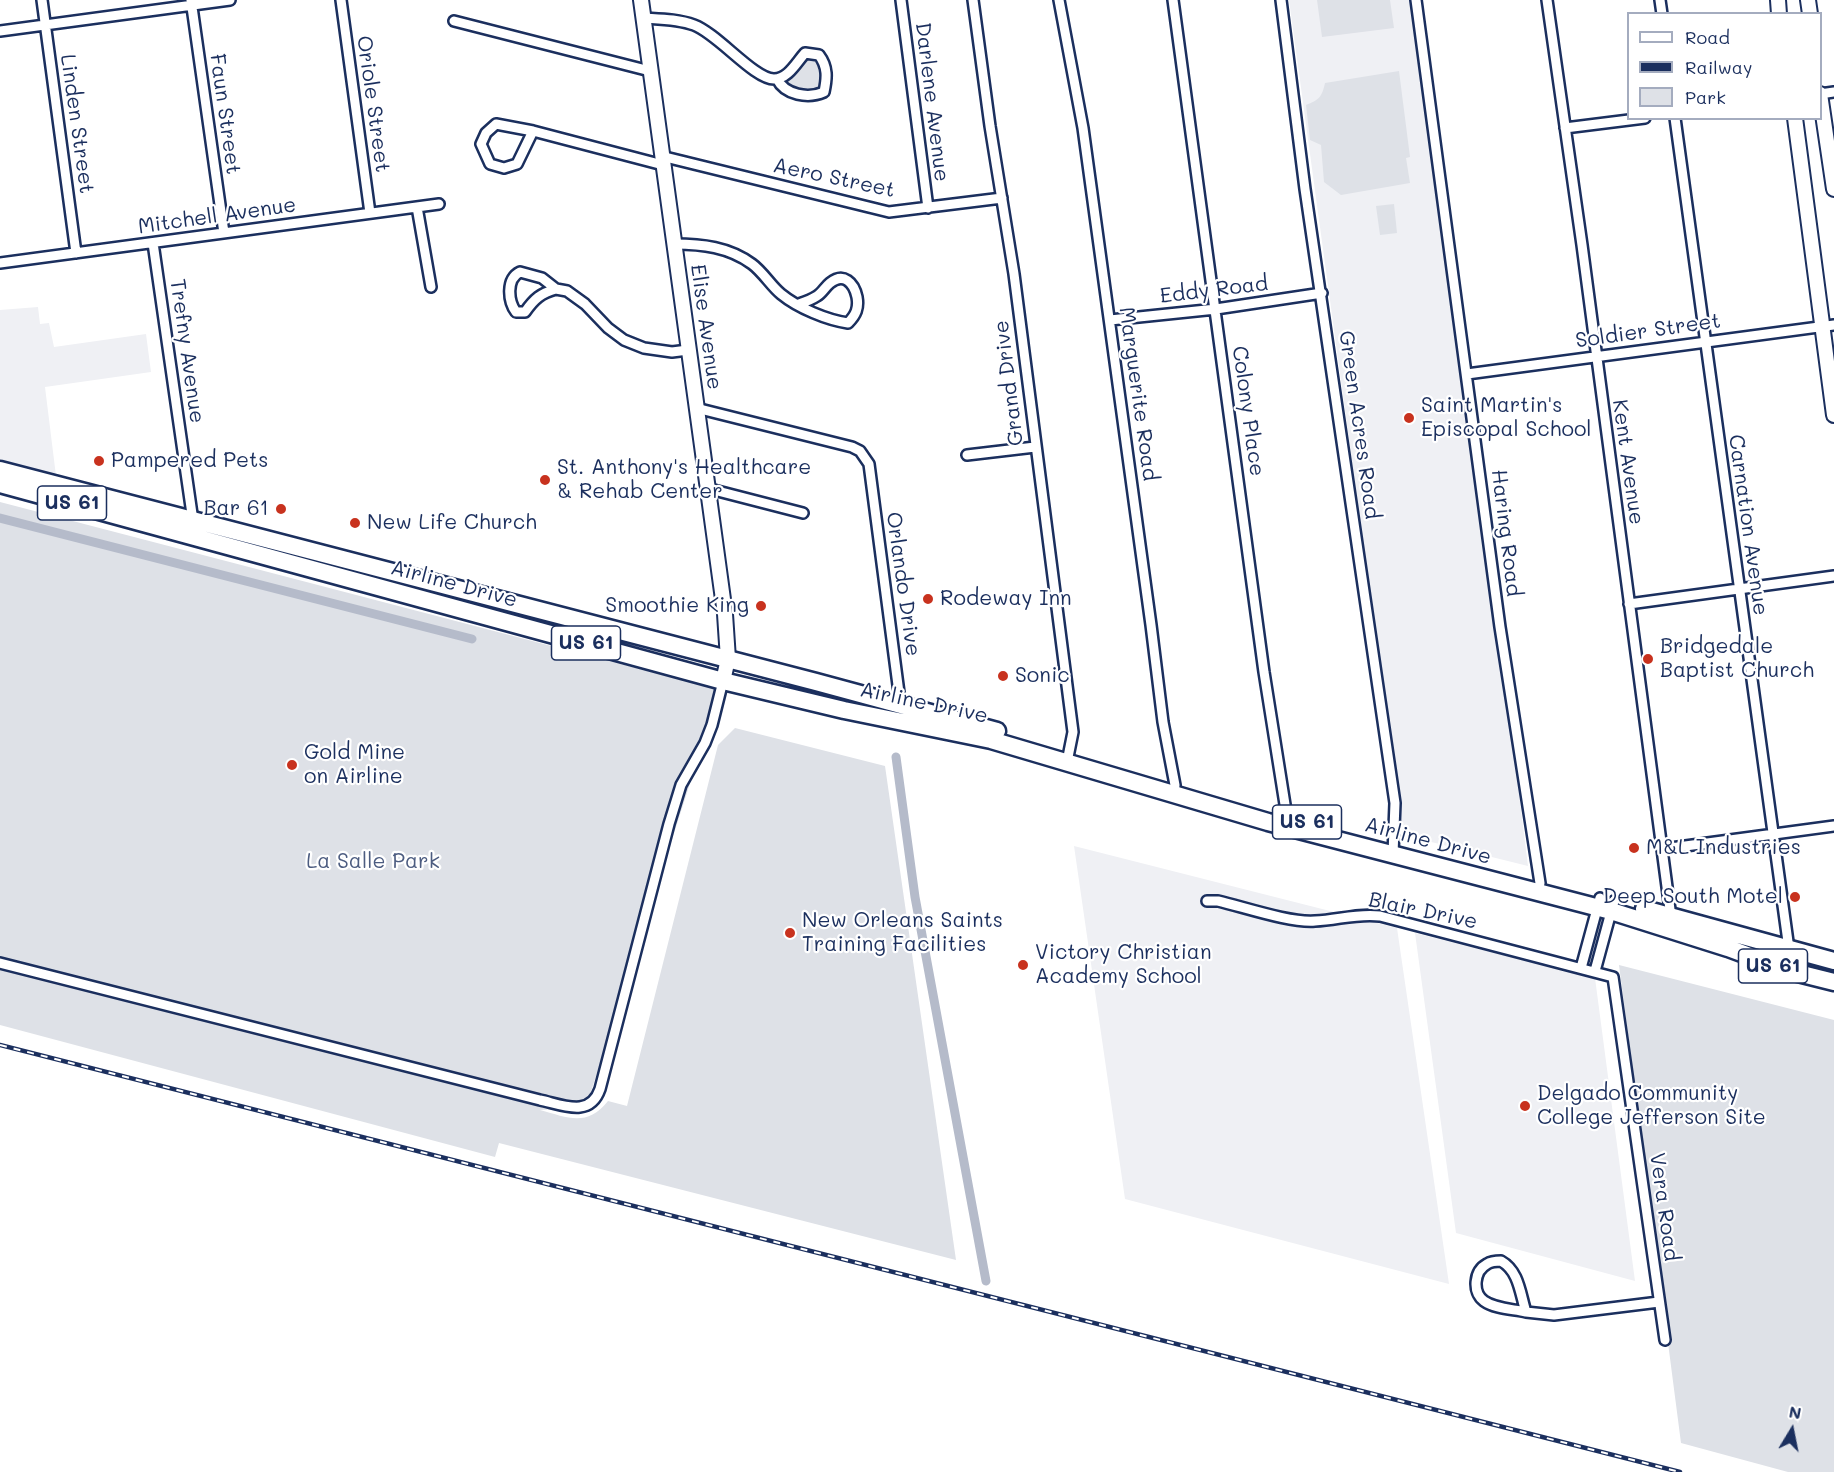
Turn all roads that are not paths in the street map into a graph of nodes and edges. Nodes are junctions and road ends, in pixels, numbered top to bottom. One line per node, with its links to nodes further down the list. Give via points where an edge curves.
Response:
1 (42, 0): 15 (street, Linden Street)
2 (230, 0): 12 (street)
3 (341, 0): 31 (street, Oriole Street)
4 (641, 0): 13 (street, Elise Avenue)
5 (901, 0): 30 (street, Darlene Avenue)
6 (973, 0): 27 (street, Grand Drive)
7 (1059, 0): 42 (street, Marguerite Road, via 1083,128)
8 (1173, 0): 41 (street, Colony Place)
9 (1281, 0): 39 (street, Green Acres Road)
10 (1416, 0): 47 (street, Haring Road)
11 (1548, 0): 23 (street, Kent Avenue)
12 (191, 2): 15 (street); 32 (street, Faun Street)
13 (644, 18): 17 (street, Elise Avenue); 18 (street, via 693,24 756,73)
14 (454, 21): 17 (street)
15 (45, 25): 16 (street); 35 (street, Linden Street)
16 (0, 31)
17 (650, 71): 25 (street, Elise Avenue)
18 (777, 79): 18 (street, via 781,87 815,96 824,92 825,63 819,55 805,53 787,75)
19 (1822, 101): 26 (street)
20 (1629, 120): 23 (street)
21 (1675, 120): 44 (street, Carnation Avenue)
22 (1795, 120): 43 (street)
23 (1565, 128): 46 (street, Kent Avenue)
24 (533, 131): 24 (street, via 496,124 481,144 490,164 504,168 517,164); 25 (street, Aero Street)
25 (662, 161): 30 (street, Aero Street, via 889,212); 34 (street, Elise Avenue)
26 (1834, 189)
27 (1002, 198): 30 (street, Aero Street); 50 (street, Grand Drive)
28 (439, 204): 29 (street, Mitchell Avenue)
29 (417, 207): 31 (street, Mitchell Avenue); 37 (street)
30 (928, 208)
31 (370, 213): 32 (street, Mitchell Avenue)
32 (224, 233): 33 (street, Mitchell Avenue)
33 (153, 243): 35 (street, Mitchell Avenue); 56 (street, Trefny Avenue)
34 (674, 244): 40 (street, via 711,246 730,252 753,264 782,295); 45 (street, Elise Avenue)
35 (76, 253): 36 (street, Mitchell Avenue)
36 (0, 263)
37 (430, 287)
38 (556, 289): 38 (street, via 542,278 520,272 511,282 511,305 516,312 525,312 534,299); 45 (street, via 567,291 585,304 624,339 644,348)
39 (1322, 293): 41 (street, Eddy Road); 71 (street, Green Acres Road, via 1395,803)
40 (799, 304): 40 (street, via 841,278 854,285 858,308 848,323 833,321)
41 (1216, 309): 42 (street, Eddy Road); 68 (street, Colony Place)
42 (1110, 320): 67 (street, Marguerite Road)
43 (1828, 326): 44 (street, Soldier Street); 49 (street)
44 (1706, 341): 46 (street, Soldier Street); 58 (street, Carnation Avenue)
45 (688, 350): 48 (street, Elise Avenue)
46 (1596, 356): 47 (street, Soldier Street); 60 (street, Kent Avenue)
47 (1467, 374): 73 (street, Haring Road)
48 (696, 408): 54 (street, Elise Avenue); 64 (street, Orlando Drive, via 852,447 869,464)
49 (1834, 415)
50 (1035, 447): 51 (street); 66 (street, Grand Drive, via 1073,732)
51 (967, 455)
52 (0, 470): 56 (highway, Airline Drive / US 61)
53 (0, 484): 56 (highway, Airline Drive / US 61)
54 (706, 488): 55 (street); 62 (street, Elise Avenue)
55 (803, 513)
56 (191, 528): 59 (highway, Airline Drive / US 61); 61 (highway, Airline Drive / US 61)
57 (1834, 576): 58 (street)
58 (1739, 589): 60 (street); 70 (street, Carnation Avenue)
59 (507, 603): 61 (highway); 62 (highway, Airline Drive / US 61)
60 (1629, 604): 72 (street, Kent Avenue)
61 (500, 620): 63 (highway, Airline Drive / US 61)
62 (728, 659): 63 (street, Elise Avenue); 64 (highway, Airline Drive / US 61)
63 (723, 681): 65 (highway, Airline Drive / US 61); 79 (street, via 705,743 681,785 600,1089 597,1098 586,1107 540,1100)
64 (900, 705): 65 (street, Orlando Drive); 66 (highway, Airline Drive / US 61, via 981,726)
65 (901, 722): 66 (highway, Airline Drive / US 61)
66 (1068, 758): 67 (highway, Airline Drive / US 61)
67 (1174, 790): 68 (highway, Airline Drive / US 61)
68 (1286, 822): 71 (highway, Airline Drive / US 61)
69 (1834, 826): 70 (street)
70 (1773, 834): 72 (street); 77 (street, Carnation Avenue)
71 (1393, 849): 73 (highway, Airline Drive / US 61)
72 (1663, 849): 76 (street, Kent Avenue)
73 (1539, 887): 75 (highway, Airline Drive / US 61)
74 (1207, 901): 80 (street, Blair Drive, via 1300,921 1380,916)
75 (1606, 904): 76 (highway, Airline Drive / US 61); 80 (street); 81 (street)
76 (1670, 922): 77 (highway, Airline Drive / US 61); 82 (highway, Airline Drive / US 61)
77 (1789, 949): 78 (highway, Airline Drive / US 61); 82 (street, Carnation Avenue)
78 (1834, 961)
79 (0, 963)
80 (1581, 968): 81 (street, Blair Drive)
81 (1595, 971): 84 (street, Vera Road, via 1613,977 1615,986)
82 (1790, 971): 83 (highway, Airline Drive / US 61)
83 (1834, 982)
84 (1659, 1302): 85 (street, via 1554,1315); 86 (street)
85 (1526, 1312): 85 (street, via 1495,1306 1479,1296 1476,1279 1487,1263 1501,1261 1510,1266)
86 (1665, 1340)

